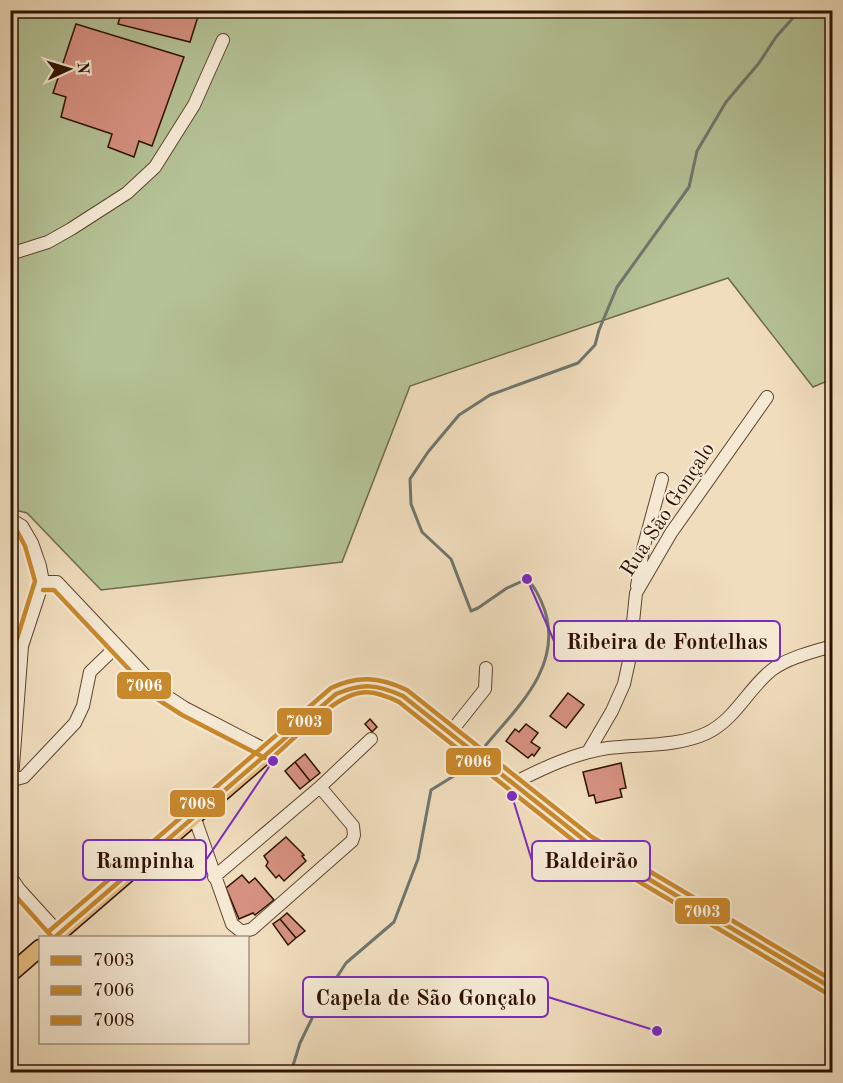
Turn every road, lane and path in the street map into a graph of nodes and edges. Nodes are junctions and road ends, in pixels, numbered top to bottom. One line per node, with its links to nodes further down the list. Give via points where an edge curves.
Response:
1 (223, 40): 2 (street, via 194,105 155,167 127,193 71,229 48,242)
2 (10, 254)
3 (767, 397): 7 (street, Rua São Gonçalo, via 671,533)
4 (662, 479): 7 (street)
5 (10, 519): 6 (street, via 22,526 32,543)
6 (43, 582): 8 (street, via 57,582); 15 (street, via 22,646)
7 (636, 593): 14 (street, Rua São Gonçalo, via 624,684)
8 (117, 646): 13 (street, via 162,693); 15 (street, via 90,672 75,723 24,777)
9 (832, 646): 14 (street, via 771,671 725,721 707,733 683,741)
10 (486, 668): 11 (street, via 485,689)
11 (450, 733): 13 (main road, via 404,696 370,684 356,685 336,694); 16 (main road)
12 (371, 739): 17 (street)
13 (268, 751): 19 (main road)
14 (588, 752): 16 (street)
15 (13, 780): 18 (street)
16 (514, 783): 25 (main road, via 588,843)
17 (320, 787): 21 (street); 21 (street, via 352,826 352,841 252,929 242,932 232,924)
18 (10, 806)
19 (187, 821): 21 (street, via 200,839); 22 (main road)
20 (10, 876): 22 (street)
21 (214, 877)
22 (56, 935)
23 (39, 949): 24 (main road)
24 (10, 974)
25 (832, 988)

